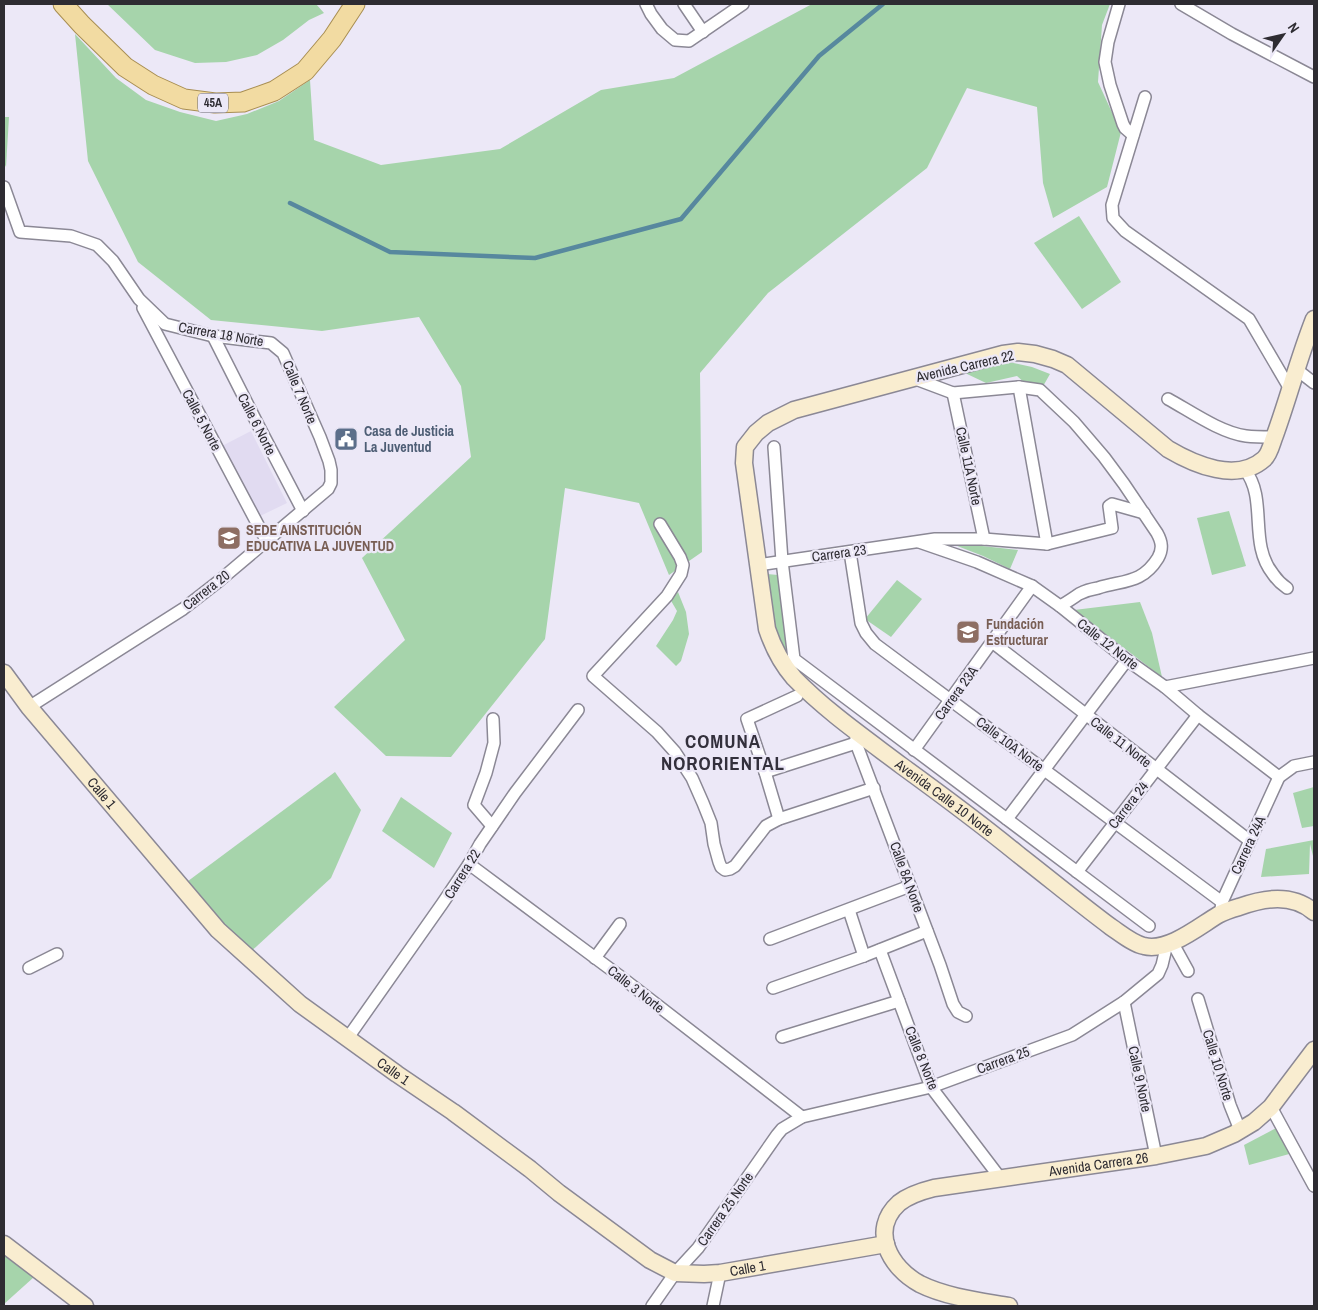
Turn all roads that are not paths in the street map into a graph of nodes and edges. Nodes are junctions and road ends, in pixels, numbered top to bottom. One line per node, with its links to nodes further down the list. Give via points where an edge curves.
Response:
1 (63, 4): 2 (main road, 45A, via 132,72 184,99 215,103 243,102 274,91 305,72)
2 (356, 4)
3 (646, 4): 8 (street, via 662,29 675,40 690,40)
4 (684, 4): 8 (street)
5 (743, 4): 8 (street)
6 (1119, 4): 11 (street, via 1105,62 1123,124)
7 (1181, 4): 9 (street)
8 (703, 32)
9 (1314, 77)
10 (1145, 97): 11 (street)
11 (1133, 135): 21 (street, via 1112,205 1113,218 1125,231 1249,319)
12 (4, 187): 13 (street, Carrera 18 Norte, via 20,232 71,236 97,245 114,261)
13 (138, 299): 15 (street, Carrera 18 Norte, via 166,324); 33 (street, Calle 5 Norte)
14 (1314, 319): 17 (street)
15 (213, 336): 16 (street, Carrera 18 Norte, via 271,343); 29 (street, Calle 6 Norte)
16 (279, 348): 24 (street, Calle 7 Norte)
17 (1296, 369): 19 (street); 21 (street)
18 (913, 378): 22 (street); 26 (street, Avenida Carrera 22, via 794,410 768,423); 28 (street, Avenida Carrera 22, via 1003,354 1035,354 1067,365 1168,449 1186,460 1224,470)
19 (1314, 383)
20 (1019, 387): 22 (street); 30 (street, via 1040,390 1074,422); 35 (street)
21 (1290, 389): 25 (street)
22 (953, 393): 32 (street, Calle 11A Norte)
23 (1168, 399): 25 (street, via 1235,434)
24 (320, 437): 29 (street, Carrera 20, via 331,470 331,483)
25 (1274, 437): 28 (street, via 1266,458)
26 (745, 447): 38 (street, Avenida Calle 10 Norte, via 744,463)
27 (774, 447): 37 (street)
28 (1250, 468): 40 (street, via 1259,540 1266,566)
29 (302, 511): 33 (street, Carrera 20)
30 (1144, 513): 35 (street, via 1112,504 1109,506 1112,528); 41 (street, via 1161,540 1162,549 1150,568 1144,574 1123,582 1080,594)
31 (660, 524): 62 (street, via 680,556 681,574 667,596 593,676 678,756 703,803 711,823 720,866 725,870 734,866 766,826)
32 (984, 539): 34 (street); 35 (street)
33 (266, 540): 49 (street, Carrera 20, via 220,581 183,608)
34 (920, 542): 36 (street, Carrera 23); 39 (street, Calle 12 Norte)
35 (1047, 544)
36 (850, 552): 37 (street, Carrera 23); 48 (street, Calle 10A Norte, via 861,623 866,633 875,644)
37 (782, 561): 38 (street, Carrera 23); 55 (street, via 794,659)
38 (758, 565): 54 (street, Avenida Calle 10 Norte, via 767,629 783,664)
39 (1032, 586): 41 (street, Calle 12 Norte); 42 (street, Carrera 23A)
40 (1287, 588)
41 (1060, 606): 44 (street, Calle 12 Norte)
42 (992, 642): 48 (street, Carrera 23A); 51 (street, Calle 11 Norte)
43 (1314, 658): 46 (street)
44 (1127, 660): 46 (street, Calle 12 Norte); 51 (street)
45 (4, 673): 49 (street, Calle 1)
46 (1165, 688): 52 (street, Calle 12 Norte)
47 (797, 696): 59 (street, via 747,719)
48 (951, 700): 55 (street, Carrera 23A); 58 (street, Calle 10A Norte)
49 (29, 707): 90 (street, Calle 1, via 218,930 300,1004)
50 (578, 710): 65 (street, Carrera 22)
51 (1086, 715): 57 (street, Calle 11 Norte); 58 (street)
52 (1198, 715): 57 (street, Carrera 24); 60 (street, Calle 12 Norte)
53 (493, 719): 65 (street, via 494,743 474,805)
54 (857, 738): 59 (street); 61 (street, Calle 8A Norte); 77 (street, Avenida Calle 10 Norte, via 956,806 1124,936 1142,946)
55 (914, 750): 63 (street)
56 (1314, 762): 60 (street, via 1294,766)
57 (1156, 769): 64 (street, Carrera 24); 66 (street, Calle 11 Norte)
58 (1044, 770): 63 (street); 64 (street, Calle 10A Norte)
59 (765, 772): 62 (street)
60 (1279, 777): 66 (street, Carrera 24A)
61 (874, 788): 62 (street); 69 (street, Calle 8A Norte)
62 (779, 819)
63 (1006, 819): 68 (street)
64 (1115, 822): 68 (street, Carrera 24); 70 (street, Calle 10A Norte)
65 (492, 826): 67 (street, Carrera 22)
66 (1250, 841): 70 (street, Carrera 24A)
67 (469, 864): 81 (street, Calle 3 Norte); 90 (street, Carrera 22)
68 (1077, 872): 74 (street)
69 (910, 886): 71 (street); 75 (street, Calle 8A Norte)
70 (1221, 907): 72 (street, Avenida Calle 10 Norte, via 1279,898 1299,902); 77 (street, Avenida Calle 10 Norte)
71 (849, 910): 76 (street); 80 (street)
72 (1314, 912)
73 (620, 924): 81 (street)
74 (1149, 926)
75 (927, 931): 78 (street); 88 (street, Calle 8A Norte, via 953,1004)
76 (770, 939)
77 (1170, 943): 83 (street); 87 (street, Carrera 25, via 1158,974)
78 (880, 950): 80 (street); 86 (street, Calle 8 Norte)
79 (58, 954): 82 (street)
80 (864, 956): 84 (street)
81 (595, 958): 94 (street, Calle 3 Norte)
82 (29, 968)
83 (1188, 971)
84 (773, 988)
85 (1198, 999): 95 (street, Calle 10 Norte)
86 (899, 1000): 89 (street); 92 (street, Calle 8 Norte)
87 (1124, 1002): 92 (street, Carrera 25, via 1072,1035); 96 (street, Calle 9 Norte)
88 (966, 1016)
89 (782, 1037)
90 (347, 1038): 101 (street, Calle 1, via 453,1112 650,1260)
91 (1313, 1055): 93 (street, Avenida Carrera 26)
92 (931, 1087): 94 (street, Carrera 25); 97 (street, Calle 8 Norte)
93 (1271, 1108): 95 (street, Avenida Carrera 26); 98 (street)
94 (802, 1117): 101 (street, Carrera 25 Norte, via 782,1130 698,1248)
95 (1240, 1130): 96 (street, Avenida Carrera 26, via 1206,1146)
96 (1156, 1156): 97 (street, Avenida Carrera 26)
97 (1001, 1179): 100 (street, Avenida Carrera 26, via 916,1193 890,1213 884,1229)
98 (1314, 1186)
99 (4, 1244): 103 (street)
100 (886, 1244): 102 (street, Calle 1); 106 (street, via 890,1256 907,1275 921,1284 953,1295)
101 (675, 1273): 102 (street, Calle 1); 104 (street, Carrera 25 Norte)
102 (720, 1273): 105 (street)
103 (85, 1306)
104 (652, 1306)
105 (713, 1306)
106 (1009, 1306)

